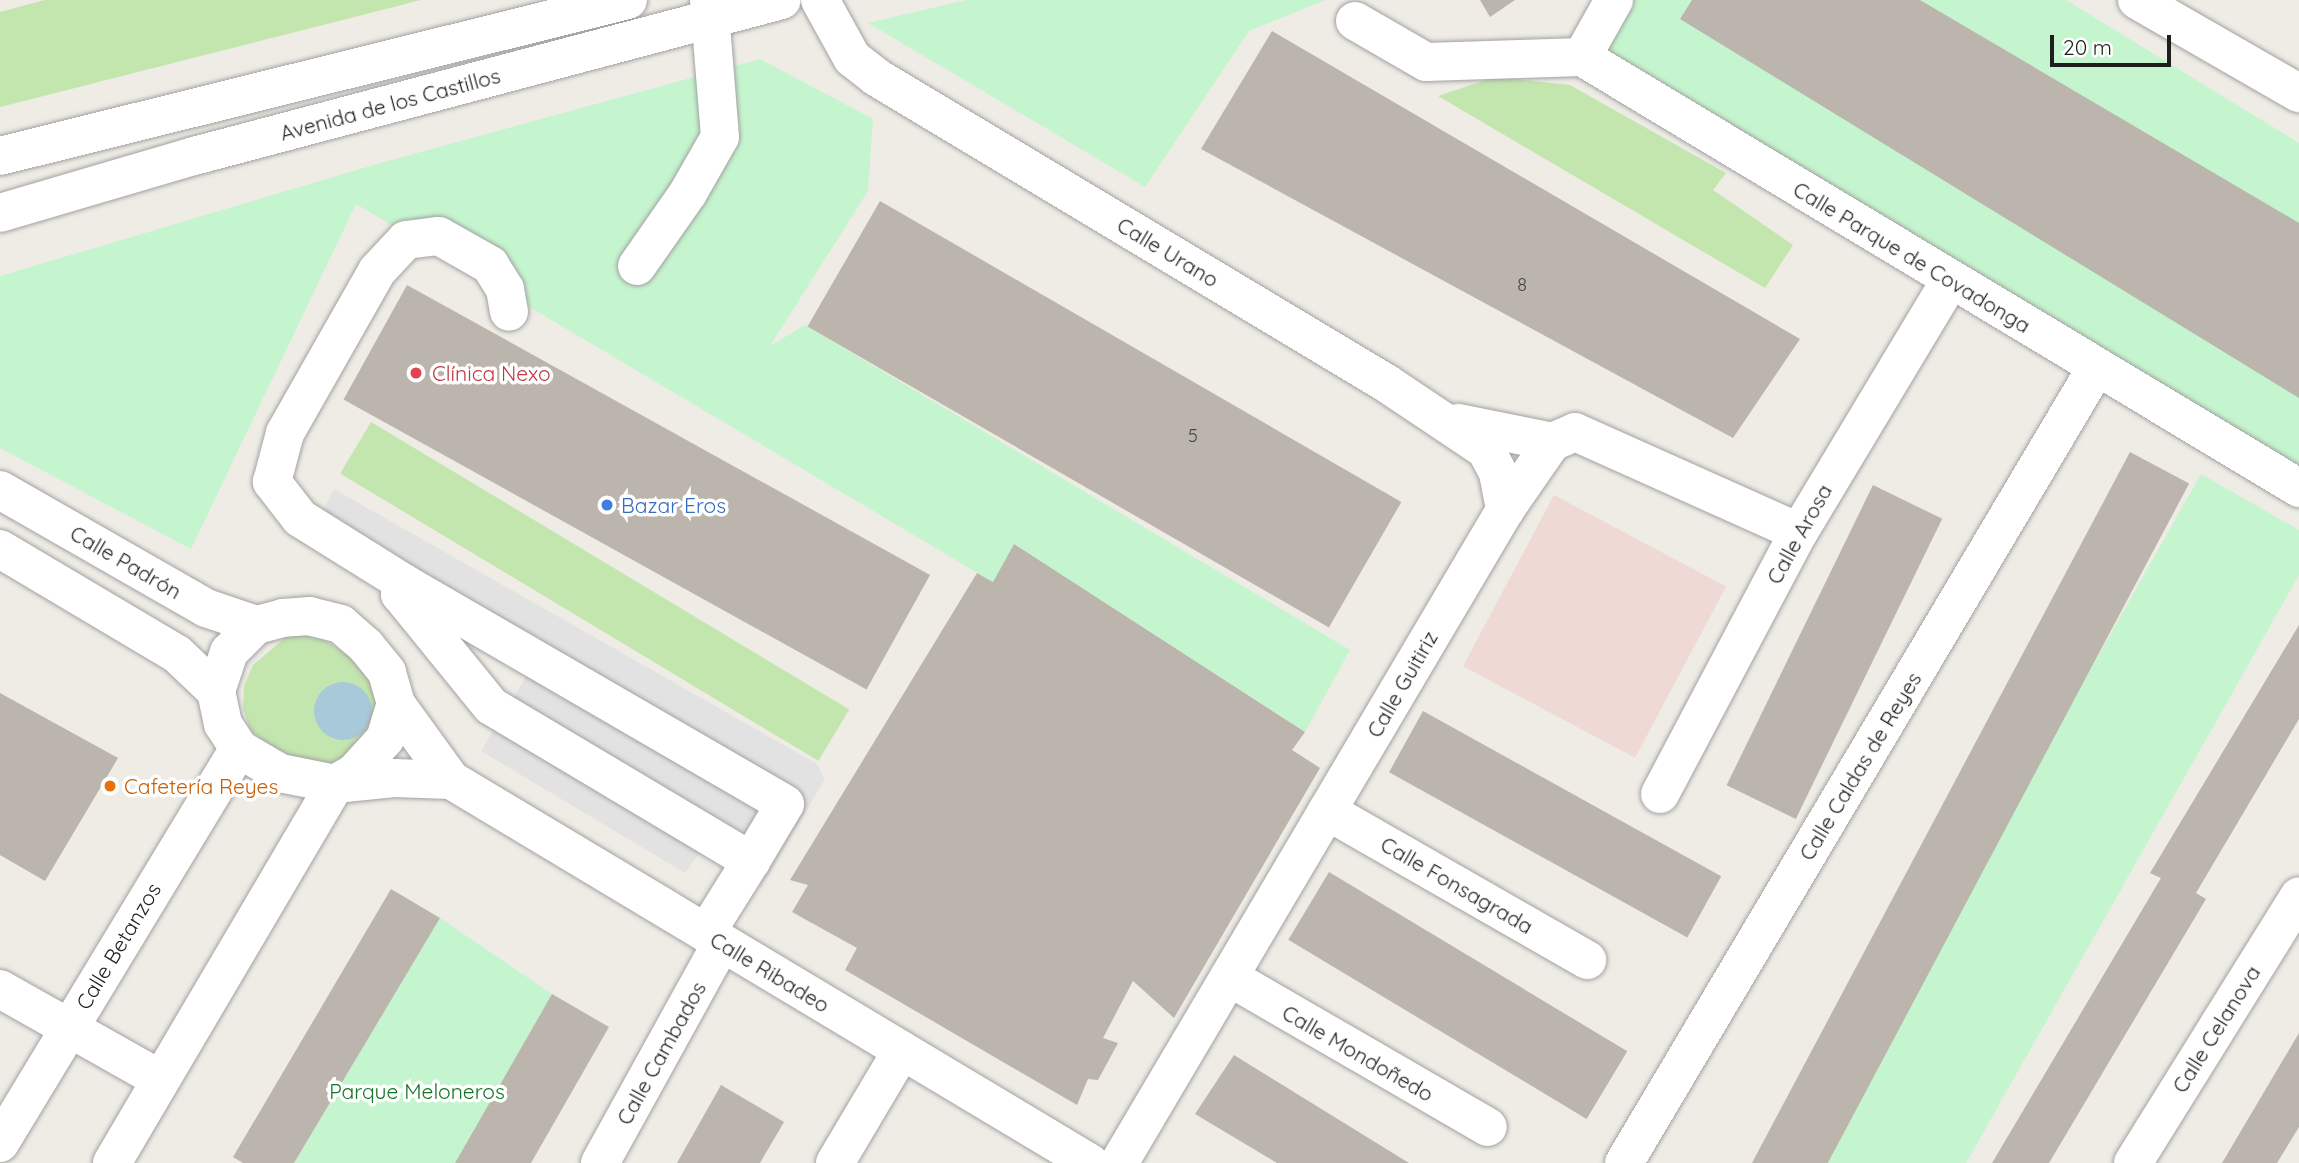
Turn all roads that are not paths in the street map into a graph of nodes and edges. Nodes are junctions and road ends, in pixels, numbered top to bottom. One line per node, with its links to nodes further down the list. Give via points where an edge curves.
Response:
1 (628, 0): 10 (street, Avenida de los Castillos)
2 (782, 0): 6 (street, Avenida de los Castillos)
3 (820, 0): 16 (street, Calle Urano, via 852,58 876,77)
4 (1614, 0): 8 (street)
5 (2137, 0): 9 (street)
6 (711, 9): 11 (street, Avenida de los Castillos); 12 (street, via 720,137 688,193)
7 (1355, 21): 8 (street, via 1426,62)
8 (1582, 57): 13 (street, Calle Parque de Covadonga)
9 (2299, 93)
10 (0, 156)
11 (0, 213)
12 (636, 267)
13 (1950, 281): 15 (street, Calle Parque de Covadonga); 21 (street, Calle Arosa)
14 (509, 312): 23 (street, via 505,289 490,265 439,236 406,240 377,271 285,433 272,482 300,519)
15 (2096, 368): 18 (street, Calle Parque de Covadonga); 49 (street, Calle Caldas de Reyes)
16 (1442, 419): 17 (street); 20 (street, Calle Urano, via 1486,450 1498,473)
17 (1552, 442): 20 (street, Calle Guitiriz); 21 (street, via 1575,432)
18 (2299, 488)
19 (0, 489): 24 (street, Calle Padrón, via 206,608)
20 (1505, 510): 32 (street, Calle Guitiriz)
21 (1799, 531): 31 (street, Calle Arosa)
22 (0, 549): 26 (street, via 177,654)
23 (402, 589): 25 (street); 33 (street, via 491,706); 33 (street, Calle Cambados, via 785,804)
24 (256, 625): 25 (street, via 310,616 341,624); 26 (street, via 229,652)
25 (366, 646): 27 (street, via 387,672)
26 (216, 691): 28 (street, via 223,724)
27 (396, 704): 29 (street, Calle Ribadeo); 30 (street, via 385,739 354,773)
28 (239, 749): 30 (street, via 280,773); 39 (street, Calle Betanzos)
29 (451, 780): 30 (street, Calle Ribadeo, via 394,778); 35 (street, Calle Ribadeo)
30 (335, 784): 41 (street)
31 (1660, 794)
32 (1327, 811): 36 (street, Calle Fonsagrada); 37 (street, Calle Guitiriz)
33 (751, 861): 35 (street, Calle Cambados)
34 (2299, 896): 50 (street, Calle Celanova)
35 (714, 938): 40 (street, Calle Ribadeo); 45 (street, Calle Cambados)
36 (1587, 960)
37 (1229, 977): 42 (street, Calle Mondoñedo); 48 (street, Calle Guitiriz)
38 (0, 989): 39 (street)
39 (68, 1028): 41 (street); 43 (street, Calle Betanzos)
40 (902, 1050): 46 (street); 47 (street, Calle Ribadeo)
41 (160, 1079): 44 (street)
42 (1488, 1127)
43 (0, 1143)
44 (111, 1163)
45 (600, 1163)
46 (835, 1163)
47 (1090, 1163)
48 (1119, 1163)
49 (1624, 1163)
50 (2133, 1163)

